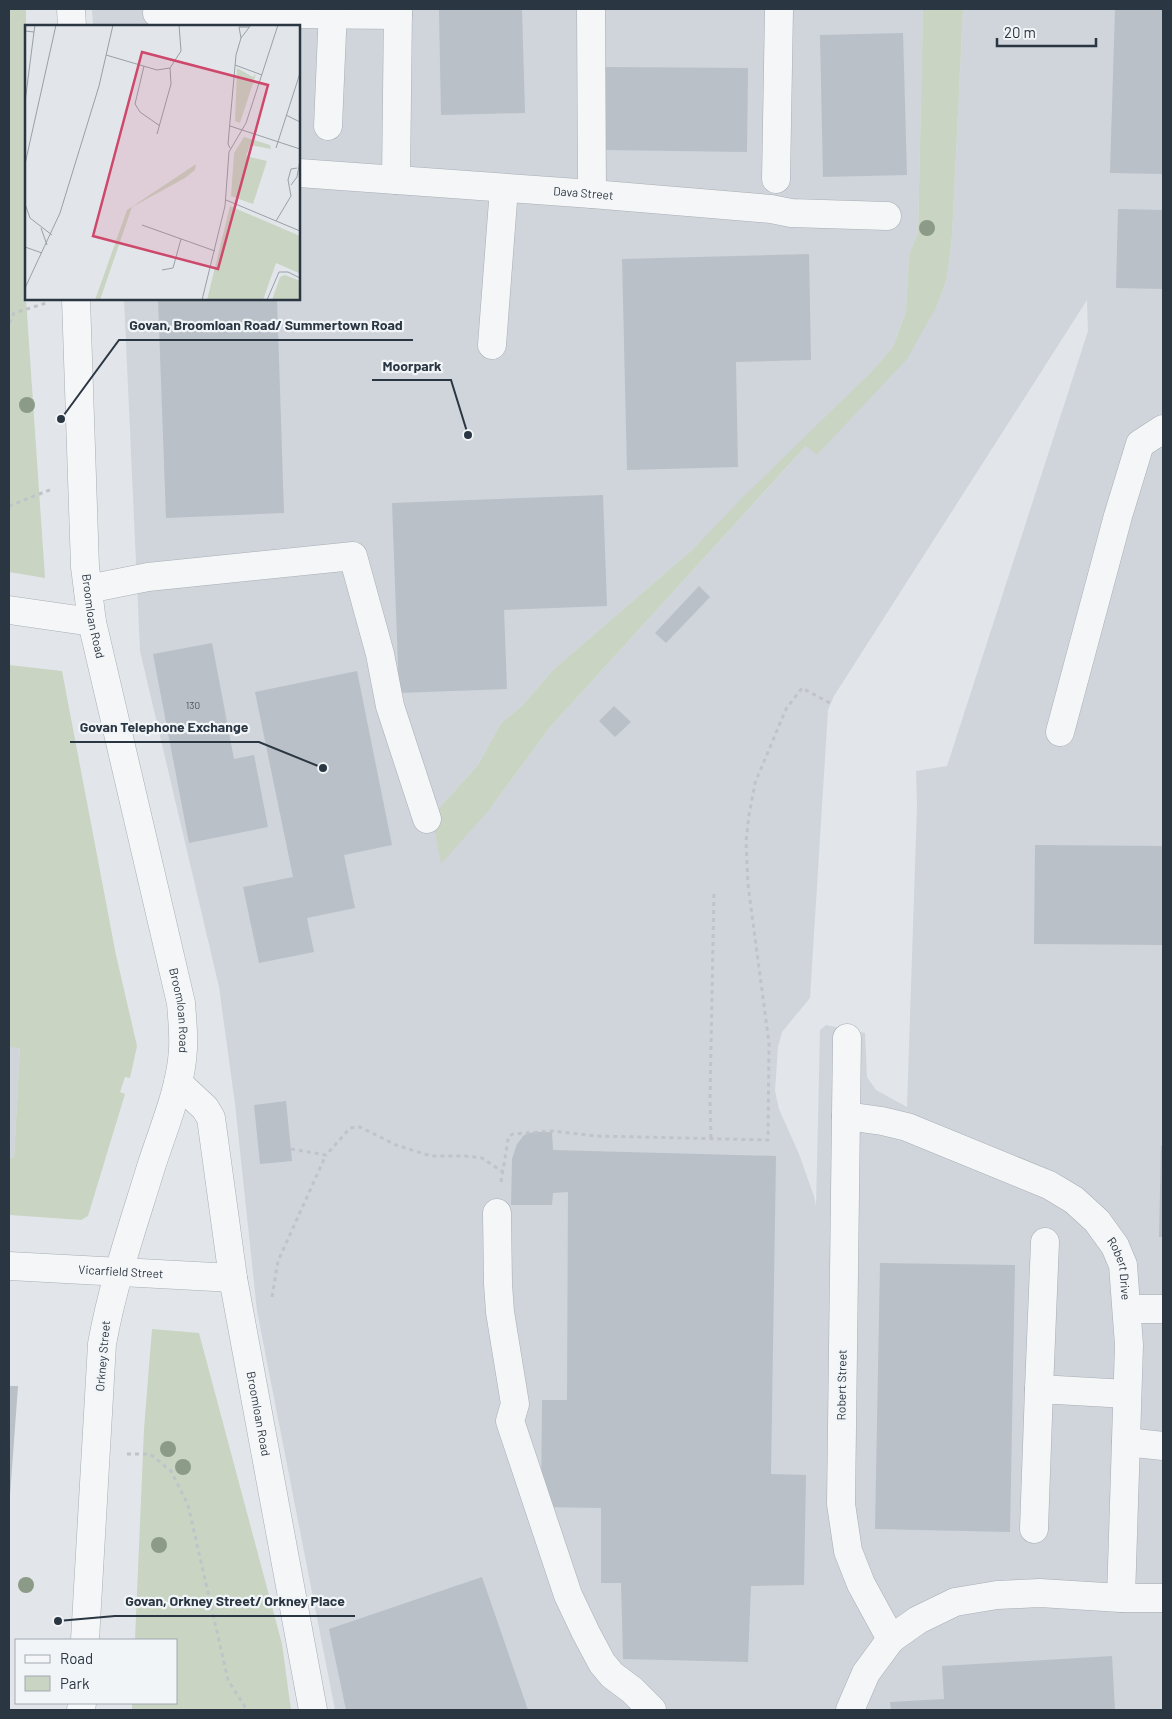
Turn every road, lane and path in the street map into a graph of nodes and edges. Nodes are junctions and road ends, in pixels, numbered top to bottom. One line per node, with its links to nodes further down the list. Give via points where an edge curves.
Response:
1 (71, 9): 7 (street)
2 (590, 9): 13 (street)
3 (779, 9): 10 (street)
4 (333, 12): 5 (street); 6 (street); 8 (street)
5 (398, 12): 11 (street)
6 (157, 13)
7 (72, 25)
8 (328, 126)
9 (300, 173): 11 (street, Dava Street)
10 (776, 179)
11 (396, 180): 12 (street, Dava Street)
12 (504, 188): 13 (street, Dava Street); 17 (street)
13 (592, 194): 14 (street, Dava Street, via 791,212)
14 (887, 216)
15 (63, 300): 16 (path, via 14,313); 19 (street, Broomloan Road)
16 (9, 323)
17 (492, 345)
18 (1163, 429): 25 (street, via 1140,444)
19 (82, 478): 20 (path); 21 (street, Broomloan Road)
20 (9, 506)
21 (88, 590): 23 (street, Broomloan Road); 26 (street, via 148,577 353,556 380,654 390,706)
22 (9, 610): 23 (street)
23 (92, 622): 29 (street, Broomloan Road, via 181,1003 183,1049)
24 (830, 704): 31 (path, via 802,688 791,702 755,783 749,815 746,841 748,885 768,1043 768,1140)
25 (1060, 732)
26 (427, 819)
27 (714, 891): 31 (path)
28 (847, 1038): 30 (street, Robert Street)
29 (178, 1083): 38 (street, Orkney Street); 39 (street, Broomloan Road, via 211,1118)
30 (846, 1116): 41 (street, Robert Drive, via 907,1127 1050,1185 1074,1200 1098,1221 1115,1246 1123,1265); 52 (street, Robert Street, via 841,1504 848,1551 861,1584)
31 (711, 1138): 34 (path, via 596,1136 553,1131 513,1134 509,1136)
32 (291, 1149): 33 (path)
33 (326, 1155): 34 (path, via 350,1128 360,1126 411,1150 431,1156 482,1158); 40 (path, via 278,1261)
34 (503, 1172): 35 (path)
35 (498, 1213): 55 (street, via 500,1312 515,1404 510,1421 568,1594 586,1633 612,1675)
36 (1045, 1242): 43 (street)
37 (9, 1266): 38 (street, Vicarfield Street)
38 (118, 1272): 39 (street, Vicarfield Street); 47 (street, Orkney Street, via 102,1344)
39 (233, 1278): 54 (street, Broomloan Road)
40 (272, 1297)
41 (1127, 1309): 42 (street); 44 (street, Robert Drive)
42 (1163, 1309)
43 (1039, 1389): 44 (street); 48 (street)
44 (1127, 1394): 45 (street, Robert Drive)
45 (1126, 1442): 46 (street); 49 (street, Robert Drive)
46 (1163, 1446)
47 (96, 1454): 51 (street, Orkney Street); 53 (path, via 150,1454 171,1471 188,1505 228,1680)
48 (1034, 1529)
49 (1121, 1598): 50 (street); 52 (street, via 1040,1593 997,1595 955,1602 918,1620)
50 (1163, 1598)
51 (85, 1639)
52 (891, 1639): 56 (street, via 866,1673)
53 (246, 1710)
54 (313, 1710)
55 (652, 1710)
56 (850, 1710)

